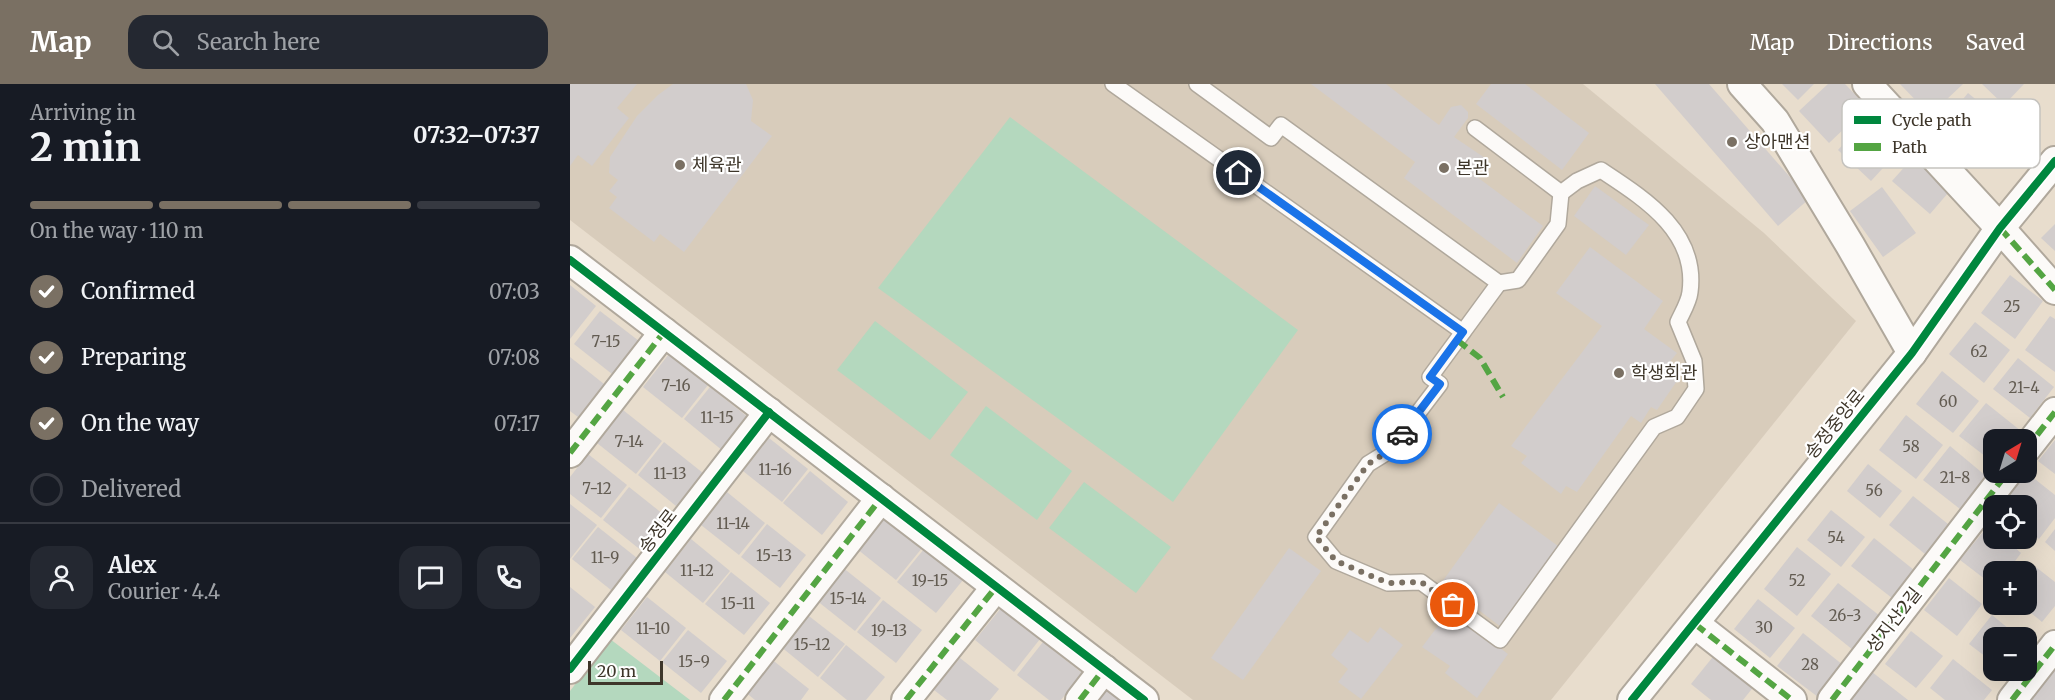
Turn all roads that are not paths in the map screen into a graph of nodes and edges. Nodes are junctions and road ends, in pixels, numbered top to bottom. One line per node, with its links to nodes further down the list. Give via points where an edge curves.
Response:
1 (1113, 84): 15 (lane)
2 (1197, 84): 12 (lane, via 1271,138 1281,125)
3 (1742, 84): 16 (street, via 1775,121)
4 (1867, 84): 5 (street)
5 (1881, 99)
6 (1475, 128): 9 (lane)
7 (2055, 161): 10 (street, 송정중앙로)
8 (1945, 168): 10 (street)
9 (1561, 193): 12 (lane, via 1558,224 1518,280); 15 (lane, via 1600,170 1642,197 1675,229 1691,267 1690,295 1678,322 1694,360 1696,389 1677,417 1654,427 1500,640 1421,582 1388,583 1336,561 1316,537 1368,464 1389,451 1440,384 1430,377)
10 (2000, 228): 13 (street); 16 (street, 송정중앙로)
11 (570, 260): 14 (street)
12 (1499, 283): 15 (lane)
13 (2055, 290)
14 (664, 332): 17 (street); 20 (street)
15 (1463, 332)
16 (1912, 353): 24 (street, 송정중앙로)
17 (769, 412): 22 (street); 26 (street, 송정로)
18 (2055, 412): 19 (street)
19 (2037, 435)
20 (570, 453)
21 (1999, 483): 34 (street, 성지산2길)
22 (881, 498): 23 (street); 28 (street)
23 (996, 587): 27 (street); 29 (street)
24 (1695, 624): 32 (street, 송정중앙로); 33 (street)
25 (2055, 645): 35 (street)
26 (570, 669)
27 (1104, 669): 30 (street); 31 (street)
28 (724, 700)
29 (906, 700)
30 (1080, 700)
31 (1144, 700)
32 (1632, 700)
33 (1792, 700)
34 (1832, 700)
35 (2012, 700)

